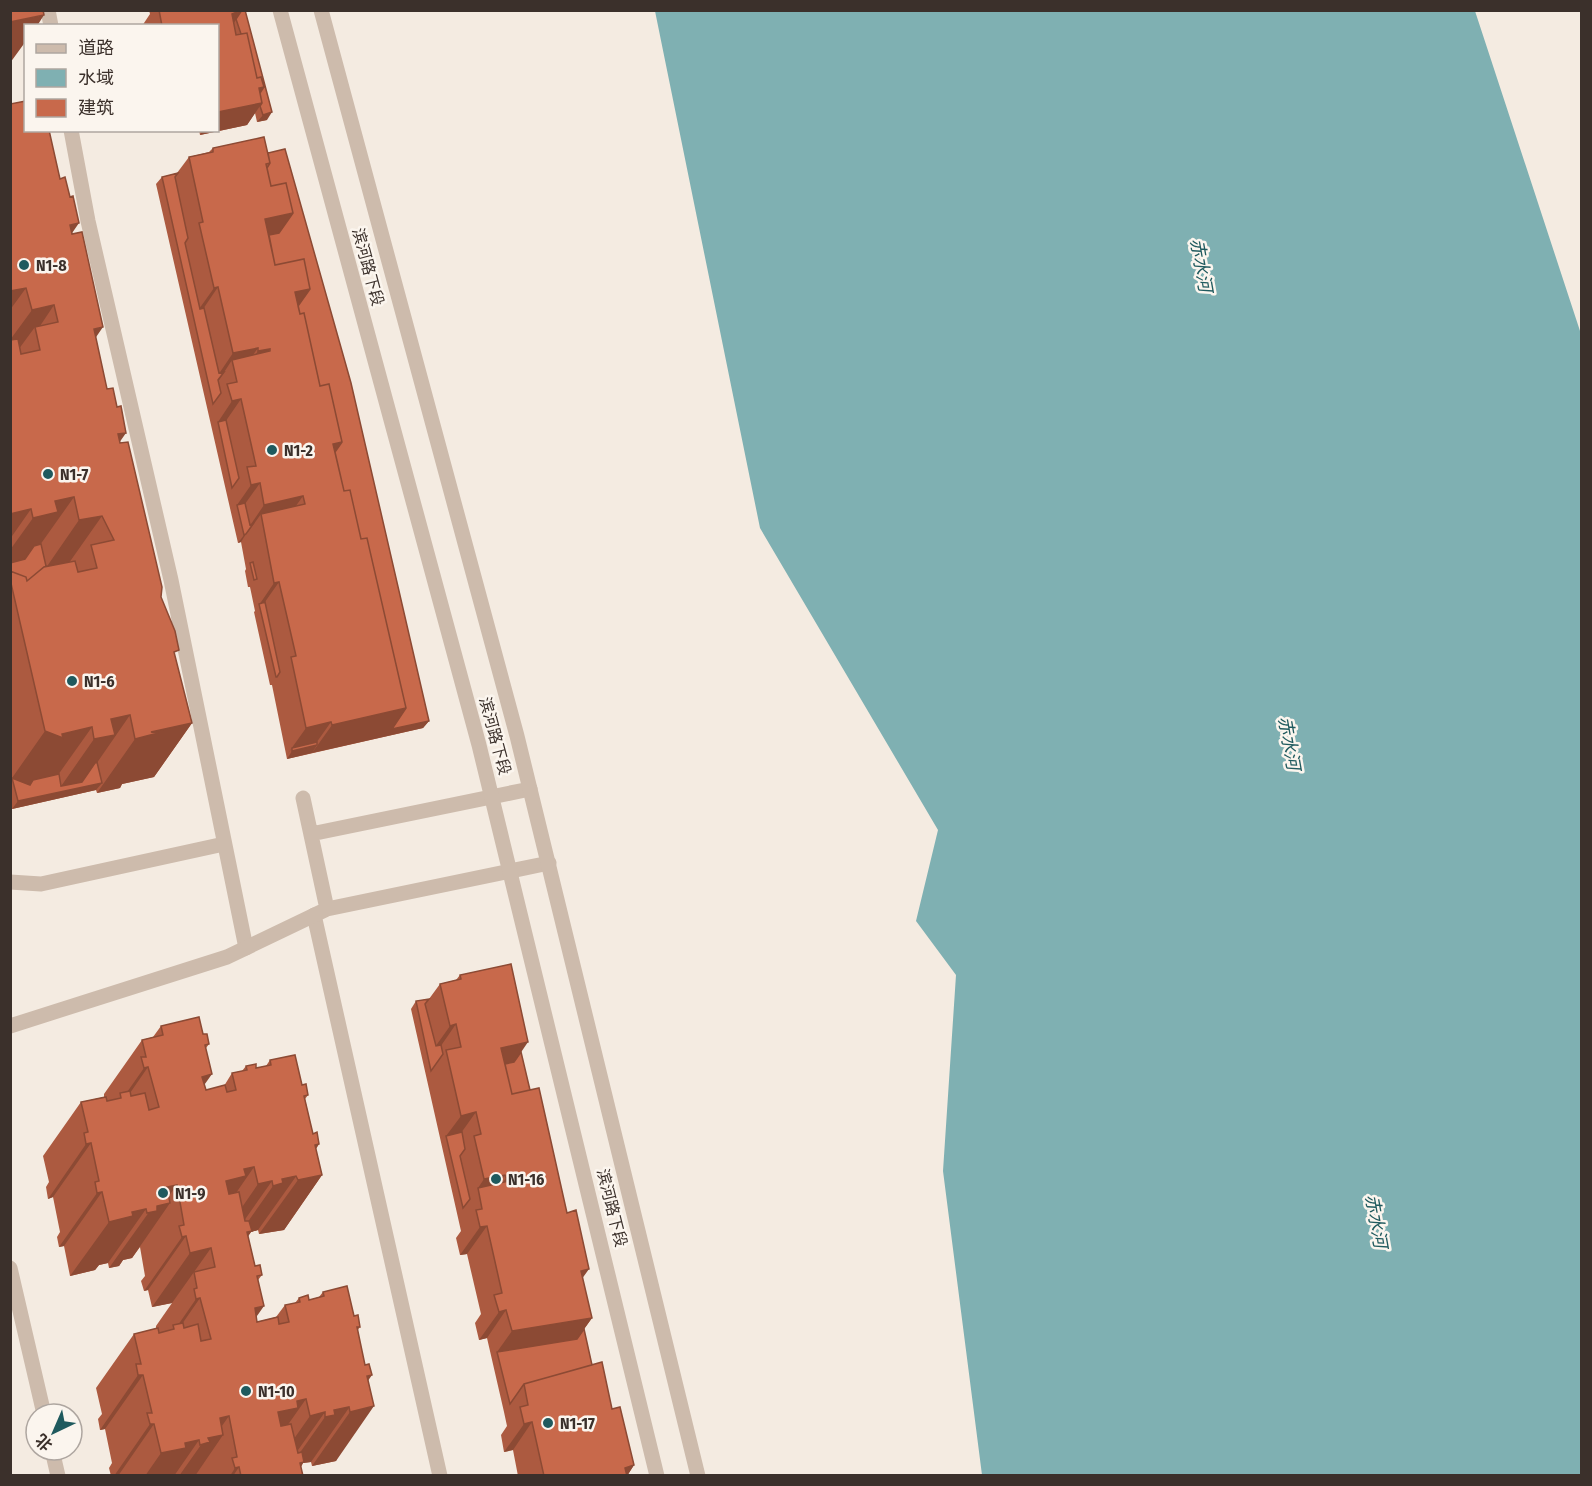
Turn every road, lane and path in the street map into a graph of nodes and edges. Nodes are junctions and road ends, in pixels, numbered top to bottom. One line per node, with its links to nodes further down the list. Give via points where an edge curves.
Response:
1 (280, 10): 5 (street, 滨河路下段)
2 (321, 10): 4 (street, 滨河路下段)
3 (71, 132): 8 (street, via 88,221 171,580)
4 (530, 789): 5 (street); 9 (street, 滨河路下段)
5 (492, 796): 7 (street); 10 (street, 滨河路下段)
6 (303, 798): 7 (street)
7 (311, 834): 12 (street)
8 (224, 844): 11 (street, via 41,884); 13 (street)
9 (549, 863): 10 (street); 19 (street, 滨河路下段)
10 (510, 871): 12 (street); 18 (street, 滨河路下段)
11 (10, 882)
12 (320, 912): 13 (street); 17 (street)
13 (246, 948): 14 (street)
14 (10, 1026)
15 (10, 1268): 16 (street)
16 (41, 1402)
17 (440, 1476)
18 (657, 1476)
19 (698, 1476)

